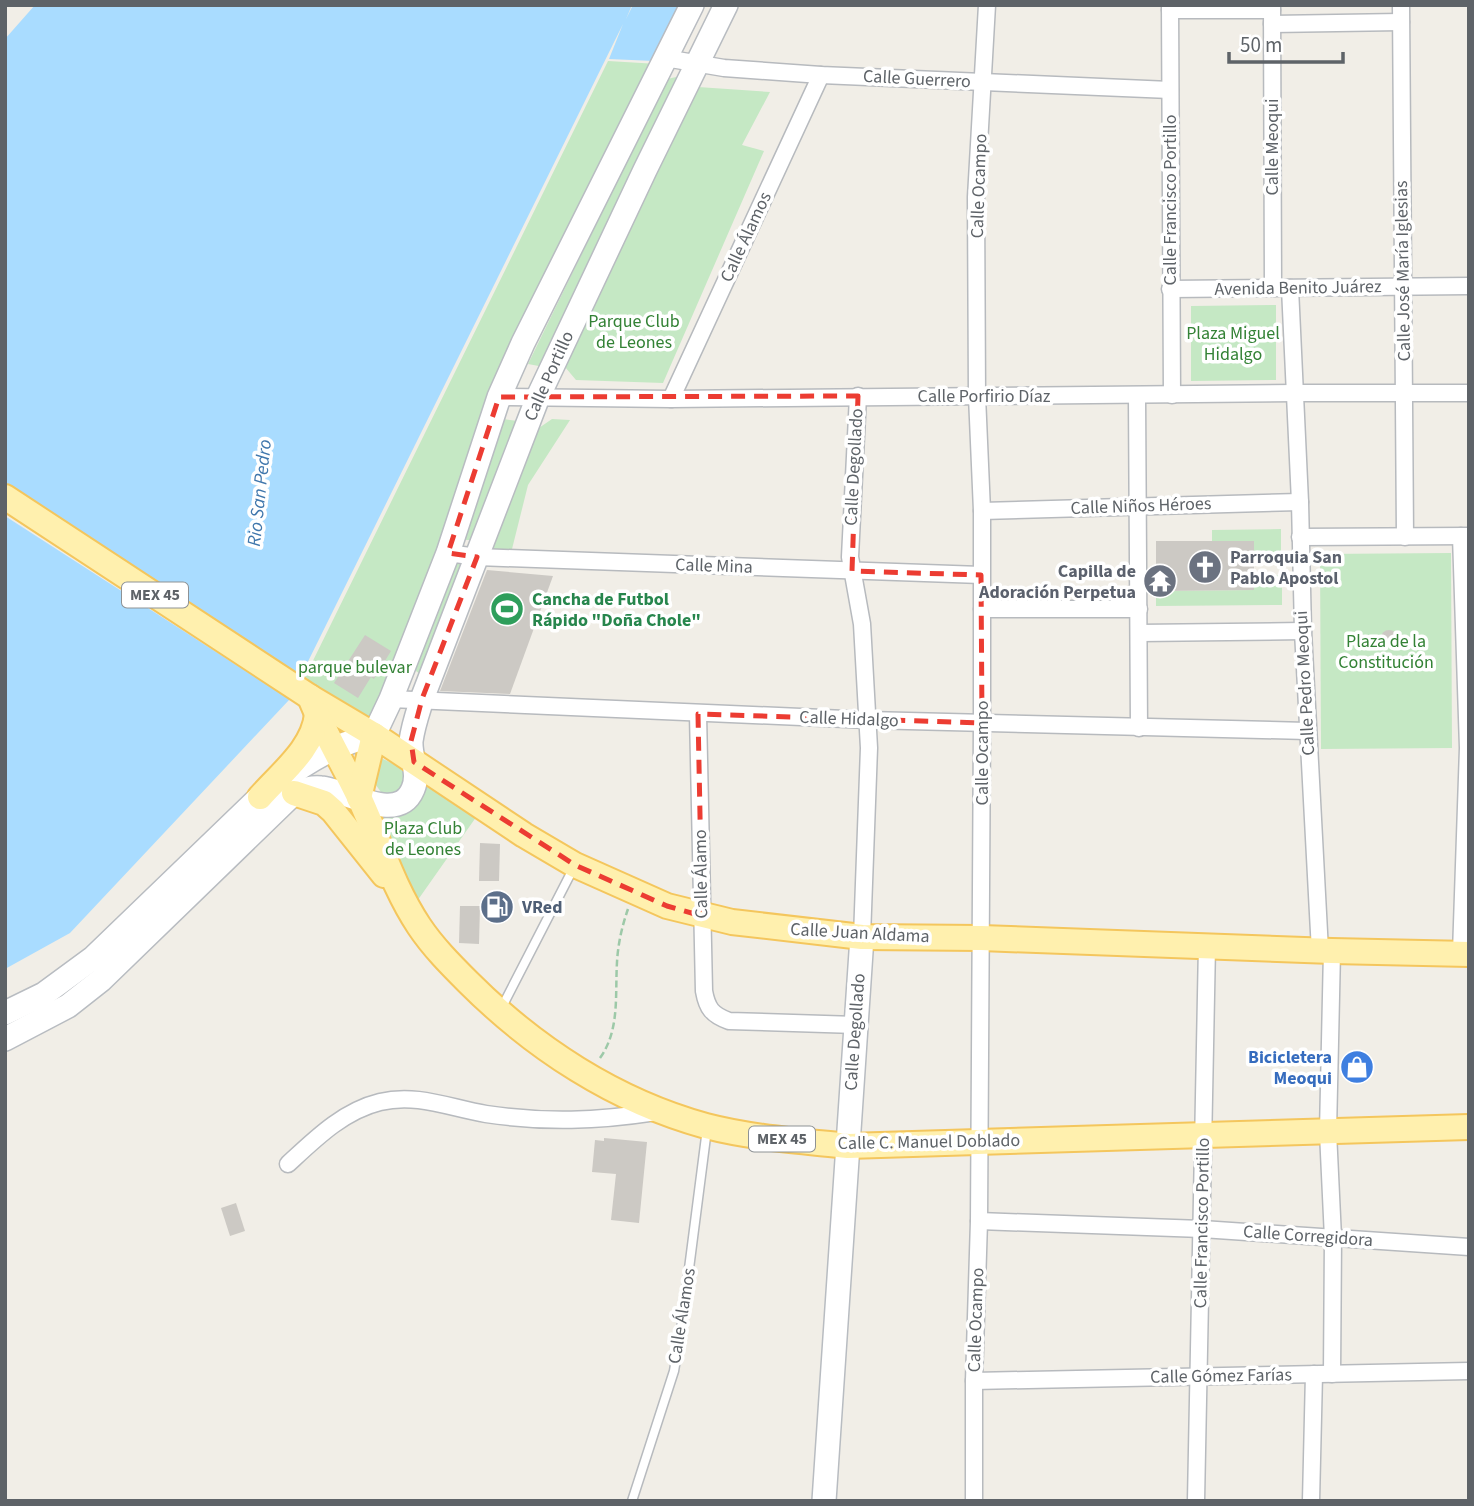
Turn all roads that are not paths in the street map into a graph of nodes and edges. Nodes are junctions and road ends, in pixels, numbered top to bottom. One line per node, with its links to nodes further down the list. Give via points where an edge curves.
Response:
1 (692, 5): 8 (street, Calle Portillo)
2 (726, 5): 9 (street, Calle Portillo)
3 (987, 5): 11 (street, Calle Ocampo)
4 (1401, 5): 7 (street, Calle José María Iglesias)
5 (1170, 8): 6 (street); 12 (street, Calle Francisco Portillo)
6 (1272, 13): 7 (street); 15 (street, Calle Meoqui)
7 (1401, 22): 14 (street, Calle José María Iglesias)
8 (665, 58): 9 (street, Calle Guerrero); 25 (street, Calle Portillo)
9 (698, 64): 10 (street, Calle Guerrero); 26 (street, Calle Portillo)
10 (821, 75): 11 (street, Calle Guerrero); 27 (street, Calle Álamos)
11 (983, 83): 12 (street, Calle Guerrero); 23 (street, Calle Ocampo, via 976,197)
12 (1170, 90): 17 (street, Calle Francisco Portillo)
13 (1469, 286): 14 (street, Avenida Benito Juárez)
14 (1402, 287): 16 (street, Avenida Benito Juárez); 19 (street, Calle José María Iglesias)
15 (1273, 288): 16 (street, Avenida Benito Juárez); 17 (street, Avenida Benito Juárez)
16 (1290, 288): 18 (street, Calle Pedro Meoqui)
17 (1170, 289): 21 (street, Calle Francisco Portillo)
18 (1296, 393): 19 (street, Calle Porfirio Díaz); 21 (street, Calle Porfirio Díaz); 29 (street, Calle Pedro Meoqui)
19 (1405, 393): 20 (street, Calle Porfirio Díaz); 34 (street, Calle José María Iglesias)
20 (1469, 393)
21 (1172, 395): 24 (street, Calle Porfirio Díaz)
22 (858, 396): 23 (street, Calle Porfirio Díaz); 27 (street, Calle Porfirio Díaz); 37 (street, Calle Degollado)
23 (977, 396): 24 (street, Calle Porfirio Díaz); 31 (street, Calle Ocampo)
24 (1137, 396): 30 (street)
25 (499, 397): 26 (street, Calle Porfirio Díaz); 35 (street, Calle Portillo)
26 (538, 397): 27 (street, Calle Porfirio Díaz); 36 (street, Calle Portillo)
27 (671, 399)
28 (5, 497): 45 (main road, MEX 45)
29 (1300, 502): 30 (street, Calle Niños Héroes); 33 (street, Calle Pedro Meoqui)
30 (1138, 506): 31 (street, Calle Niños Héroes); 40 (street)
31 (982, 511): 38 (street, Calle Ocampo)
32 (1465, 536): 34 (street); 53 (street)
33 (1300, 537): 34 (street); 41 (street, Calle Pedro Meoqui)
34 (1405, 537)
35 (448, 553): 36 (street, Calle Mina); 43 (street, Calle Portillo)
36 (477, 557): 37 (street, Calle Mina); 44 (street, Calle Portillo)
37 (852, 571): 38 (street, Calle Mina); 47 (street, Calle Degollado, via 862,624)
38 (981, 575): 39 (street, Calle Ocampo)
39 (982, 609): 40 (street); 48 (street, Calle Ocampo)
40 (1139, 609): 42 (street)
41 (1303, 631): 42 (street); 50 (street, Calle Pedro Meoqui)
42 (1139, 633): 49 (street)
43 (391, 699): 44 (street, Calle Hidalgo); 51 (street, Calle Portillo)
44 (422, 699): 46 (street, Calle Hidalgo); 54 (street, Calle Portillo, via 411,741)
45 (311, 701): 51 (main road, Calle Juan Aldama / MEX 45); 52 (main road, Calle C. Manuel Doblado / MEX 45); 56 (main road, via 313,735)
46 (698, 714): 47 (street, Calle Hidalgo); 60 (street, Calle Álamo)
47 (868, 720): 48 (street, Calle Hidalgo); 61 (street, Calle Degollado)
48 (982, 723): 49 (street, Calle Hidalgo); 62 (street, Calle Ocampo)
49 (1139, 728): 50 (street, Calle Hidalgo)
50 (1307, 731): 64 (street, Calle Pedro Meoqui)
51 (374, 736): 52 (street); 54 (main road, Calle Juan Aldama / MEX 45); 57 (main road)
52 (334, 747): 56 (street); 57 (main road, Calle C. Manuel Doblado / MEX 45)
53 (1469, 748): 65 (street)
54 (414, 762): 57 (street, Calle Portillo, via 415,786 405,800 384,806); 58 (main road, Calle Juan Aldama / MEX 45)
55 (294, 793): 57 (street, Calle Portillo, via 318,788); 59 (main road, via 333,811); 69 (street, via 101,980 68,1006)
56 (260, 797): 67 (street, via 93,958 44,994)
57 (359, 798): 59 (main road, Calle C. Manuel Doblado / MEX 45)
58 (575, 865): 60 (main road, Calle Juan Aldama / MEX 45, via 634,893); 66 (lane)
59 (405, 903): 66 (main road, Calle C. Manuel Doblado / MEX 45, via 444,959)
60 (702, 916): 61 (main road, Calle Juan Aldama / MEX 45); 68 (street, Calle Álamo, via 711,1012 729,1021)
61 (862, 937): 62 (main road, Calle Juan Aldama / MEX 45); 68 (street, Calle Degollado)
62 (981, 938): 63 (main road, Calle Juan Aldama / MEX 45); 75 (street, Calle Ocampo)
63 (1207, 945): 64 (main road, Calle Juan Aldama / MEX 45); 74 (street, Calle Francisco Portillo)
64 (1326, 951): 65 (main road, Calle Juan Aldama / MEX 45); 73 (street, Calle Pedro Meoqui)
65 (1465, 953)
66 (499, 1012): 70 (main road, Calle C. Manuel Doblado / MEX 45, via 588,1075)
67 (5, 1013)
68 (856, 1025): 76 (street, Calle Degollado)
69 (5, 1039)
70 (662, 1111): 71 (main road, Calle C. Manuel Doblado / MEX 45); 77 (street, via 569,1122 484,1114 413,1099 381,1102 330,1128)
71 (708, 1126): 76 (main road, Calle C. Manuel Doblado / MEX 45); 87 (lane, Calle Álamos, via 674,1371)
72 (1469, 1127): 73 (main road, Calle C. Manuel Doblado / MEX 45)
73 (1328, 1132): 74 (main road, Calle C. Manuel Doblado / MEX 45); 80 (street, Calle Pedro Meoqui)
74 (1203, 1136): 75 (main road, Calle C. Manuel Doblado / MEX 45); 79 (street, Calle Francisco Portillo)
75 (978, 1142): 76 (main road, Calle C. Manuel Doblado / MEX 45); 78 (street, Calle Ocampo)
76 (848, 1146): 88 (street, Calle Degollado)
77 (288, 1164)
78 (979, 1221): 79 (street, Calle Corregidora); 86 (street, Calle Ocampo)
79 (1202, 1229): 80 (street, Calle Corregidora); 85 (street, Calle Francisco Portillo)
80 (1333, 1238): 81 (street, Calle Corregidora); 84 (street, Calle Pedro Meoqui)
81 (1469, 1247)
82 (1469, 1371): 84 (street, Calle Gómez Farías)
83 (1314, 1374): 84 (street, Calle Gómez Farías); 85 (street, Calle Gómez Farías); 91 (street)
84 (1332, 1374)
85 (1199, 1376): 86 (street, Calle Gómez Farías); 90 (street, Calle Francisco Portillo)
86 (974, 1381): 89 (street, Calle Ocampo)
87 (632, 1501)
88 (824, 1501)
89 (974, 1501)
90 (1196, 1501)
91 (1311, 1501)

